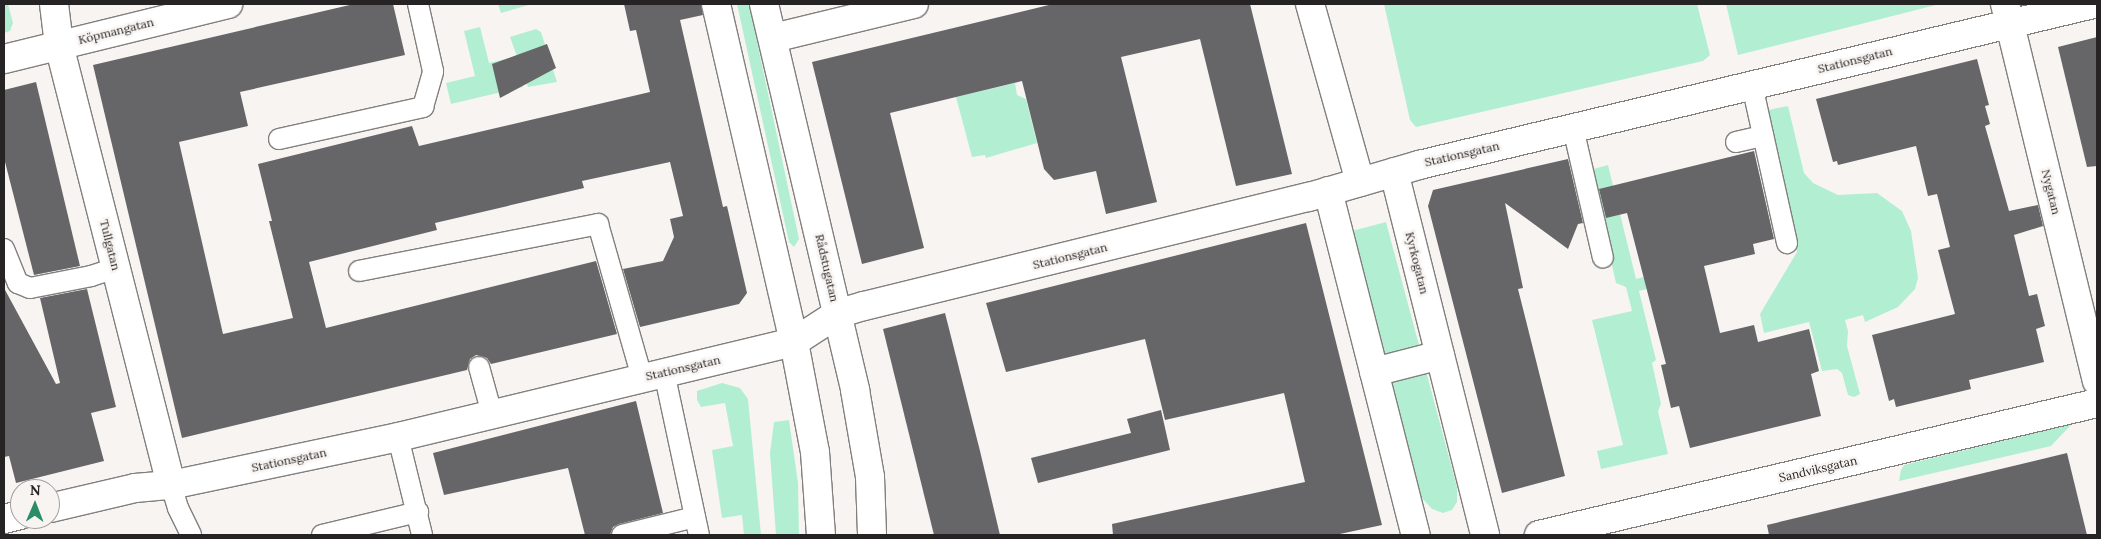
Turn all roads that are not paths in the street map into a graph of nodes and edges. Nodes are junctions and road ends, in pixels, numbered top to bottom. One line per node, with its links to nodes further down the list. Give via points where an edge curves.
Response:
1 (54, 4): 11 (street, Tullgatan)
2 (228, 4): 11 (street, Köpmangatan)
3 (418, 4): 16 (lane, via 433,71 422,107)
4 (716, 4): 27 (street)
5 (764, 4): 10 (street, Rådstugatan)
6 (914, 4): 10 (street)
7 (1310, 4): 19 (street)
8 (2092, 4): 9 (street, Stationsgatan)
9 (2008, 13): 13 (street, Stationsgatan); 32 (street, Nygatan)
10 (773, 38): 26 (street, Rådstugatan)
11 (59, 45): 12 (street, Köpmangatan); 24 (street, Tullgatan)
12 (4, 59)
13 (1752, 85): 14 (street, Stationsgatan); 15 (lane)
14 (1573, 128): 18 (street, Stationsgatan); 23 (lane)
15 (1763, 136): 17 (lane); 21 (lane)
16 (280, 139)
17 (1736, 142)
18 (1394, 172): 19 (street, Stationsgatan); 28 (street, Kyrkogatan)
19 (1360, 182): 20 (street, Stationsgatan)
20 (1328, 191): 26 (street, Stationsgatan); 30 (street)
21 (1787, 243)
22 (4, 249): 24 (lane, via 18,283 30,288)
23 (1603, 258)
24 (116, 268): 36 (street, Tullgatan)
25 (358, 271): 31 (lane, via 598,224)
26 (837, 314): 27 (street, Stationsgatan); 45 (street, Rådstugatan, via 870,476)
27 (794, 342): 31 (street, Stationsgatan); 44 (street, via 815,452)
28 (1440, 355): 30 (street); 47 (street, Kyrkogatan)
29 (479, 367): 34 (lane)
30 (1374, 372): 46 (street)
31 (653, 374): 34 (street, Stationsgatan); 39 (lane)
32 (2097, 381)
33 (2097, 403): 48 (street, Sandviksgatan)
34 (492, 414): 35 (street, Stationsgatan)
35 (398, 437): 36 (street, Stationsgatan); 38 (lane)
36 (171, 485): 37 (street, Stationsgatan, via 135,488); 40 (lane)
37 (60, 506)
38 (418, 512): 41 (lane); 42 (lane)
39 (697, 526): 43 (lane)
40 (191, 535)
41 (322, 535)
42 (422, 535)
43 (622, 535)
44 (822, 535)
45 (872, 535)
46 (1416, 535)
47 (1485, 535)
48 (1539, 535)

